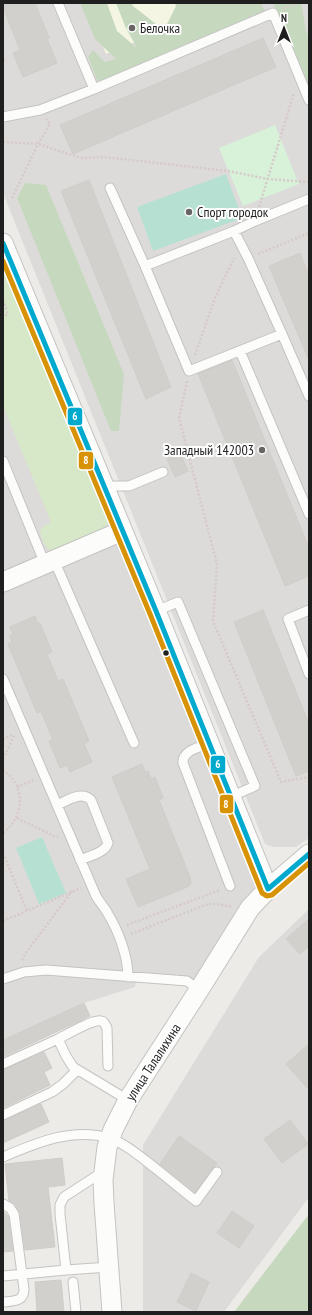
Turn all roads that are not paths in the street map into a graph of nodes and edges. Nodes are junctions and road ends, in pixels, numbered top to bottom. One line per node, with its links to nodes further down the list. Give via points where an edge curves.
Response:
1 (58, 3): 2 (lane)
2 (94, 89): 3 (lane, via 274,13); 4 (lane, via 40,110)
3 (309, 100)
4 (3, 117)
5 (110, 188): 9 (lane)
6 (309, 199): 7 (lane)
7 (234, 231): 9 (lane); 10 (lane)
8 (3, 243): 15 (street)
9 (145, 266): 11 (lane, via 189,371)
10 (282, 334): 11 (lane); 12 (lane)
11 (240, 351): 16 (lane)
12 (309, 396)
13 (3, 461): 18 (lane)
14 (163, 472): 15 (lane, via 129,486)
15 (104, 486): 17 (street)
16 (309, 514)
17 (122, 531): 18 (street); 21 (street)
18 (49, 562): 19 (street); 24 (lane)
19 (3, 582)
20 (309, 610): 22 (lane, via 288,619)
21 (156, 611): 25 (street); 26 (lane, via 178,602 255,786)
22 (309, 674)
23 (3, 679): 27 (lane)
24 (134, 743)
25 (208, 744): 26 (street); 30 (lane, via 187,754 182,764)
26 (230, 797): 31 (street)
27 (57, 805): 29 (lane); 29 (lane, via 85,795 91,800 107,838 108,846 102,851)
28 (309, 854): 31 (street, улица Талалихина)
29 (80, 860): 32 (lane, via 98,901 108,914 117,934 127,962)
30 (230, 886)
31 (268, 889): 34 (street, улица Талалихина, via 245,916)
32 (128, 977): 33 (lane, via 46,970 20,972); 34 (lane, via 188,982)
33 (3, 979)
34 (199, 990): 39 (street, улица Талалихина)
35 (58, 1038): 36 (lane); 37 (lane, via 92,1022 104,1022 107,1028); 38 (lane, via 68,1060)
36 (3, 1064)
37 (108, 1066)
38 (77, 1070): 39 (lane); 40 (lane, via 52,1092)
39 (128, 1100): 41 (street, улица Талалихина)
40 (3, 1115)
41 (110, 1139): 42 (lane, via 88,1135 60,1137); 43 (street, улица Талалихина); 44 (lane, via 133,1150 196,1200)
42 (3, 1157)
43 (104, 1171): 46 (street, улица Талалихина); 47 (lane, via 67,1194 62,1201 60,1214)
44 (217, 1172)
45 (3, 1204): 48 (lane, via 14,1214)
46 (109, 1267): 47 (lane); 53 (street, улица Талалихина)
47 (66, 1270): 48 (lane)
48 (23, 1274): 49 (lane); 51 (lane, via 23,1296 18,1300)
49 (3, 1276)
50 (73, 1282): 52 (lane)
51 (3, 1302)
52 (76, 1312)
53 (112, 1312)

